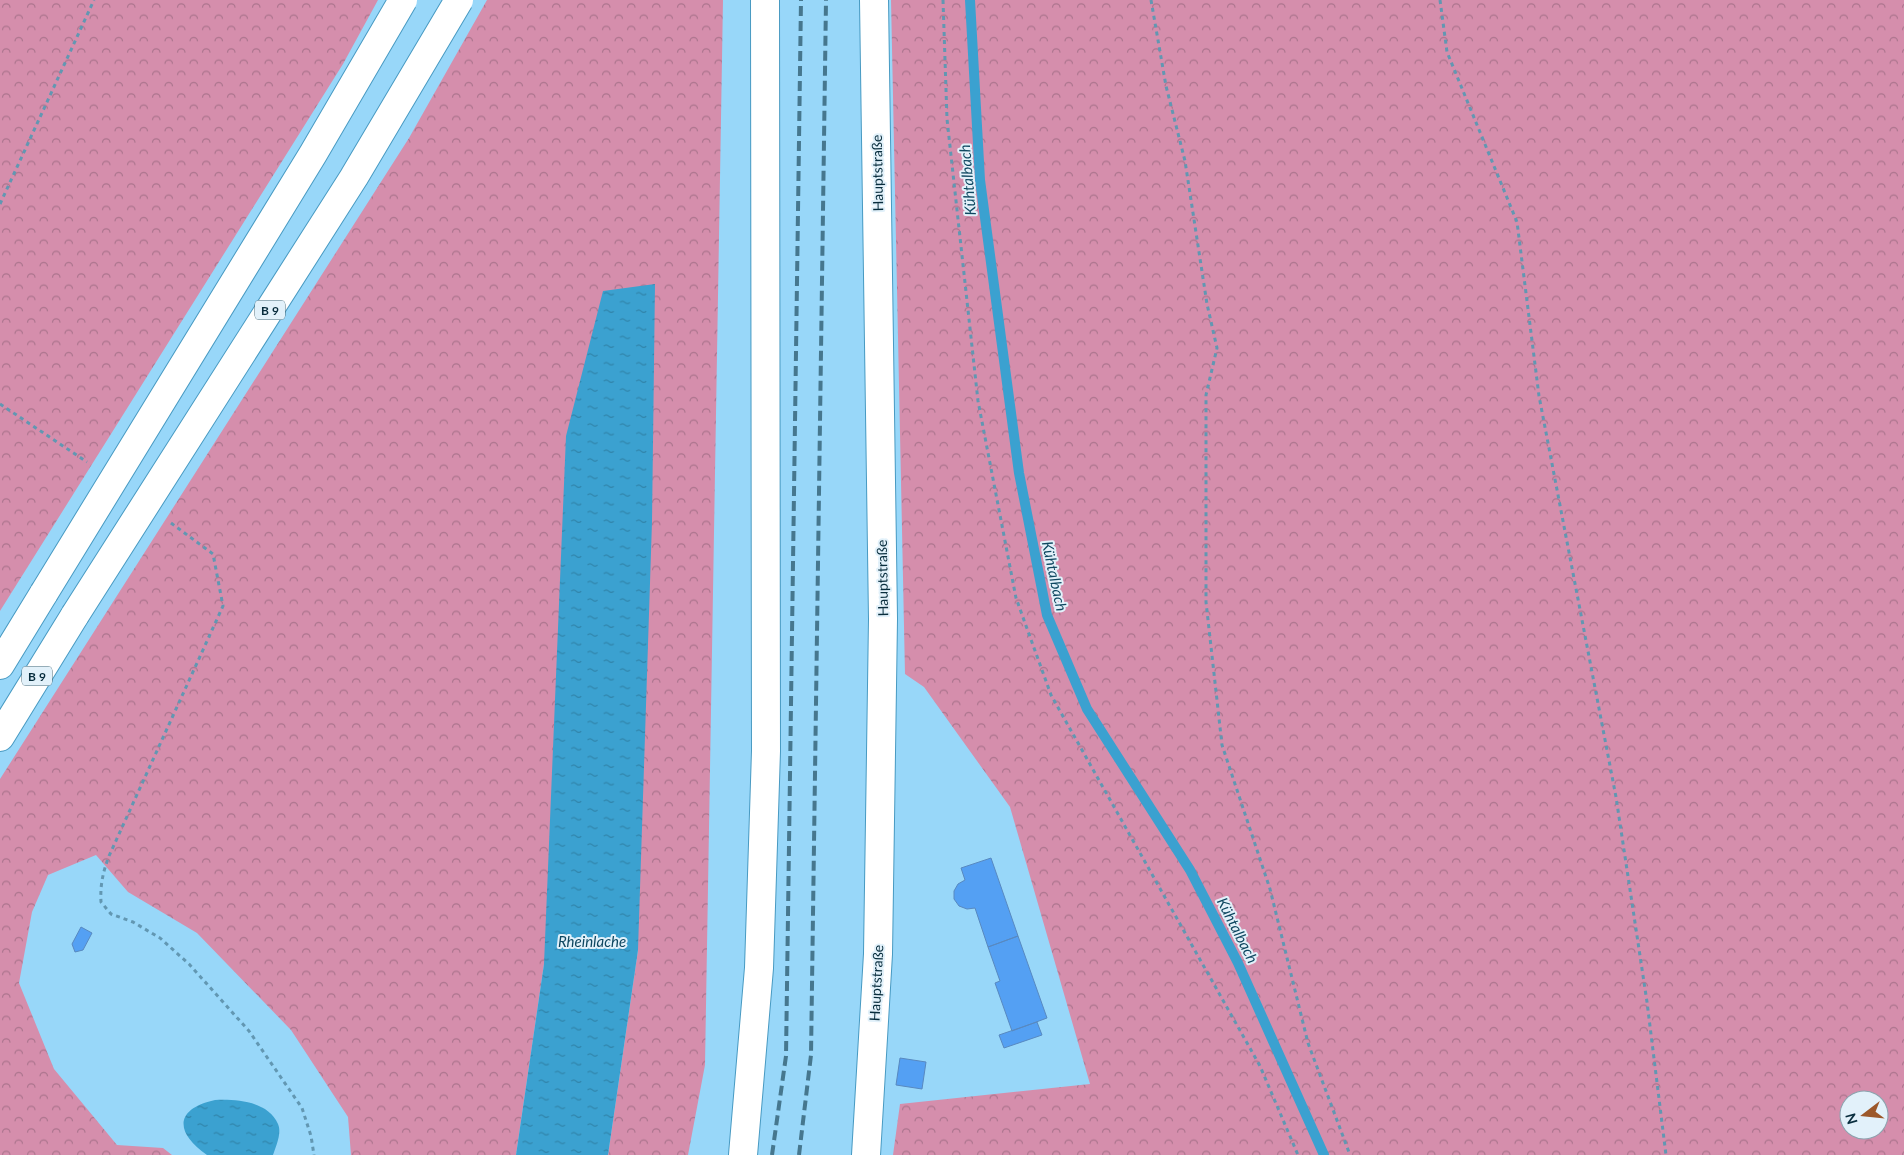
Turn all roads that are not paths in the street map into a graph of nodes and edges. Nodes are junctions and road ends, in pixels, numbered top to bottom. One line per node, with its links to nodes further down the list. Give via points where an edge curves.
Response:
1 (403, 0): 5 (main road, B 9, bridge, via 313,154)
2 (458, 0): 6 (main road, B 9, bridge, via 354,177)
3 (765, 0): 7 (main road, via 766,751 759,968)
4 (874, 0): 8 (main road, Hauptstraße, via 883,619 878,954)
5 (0, 665)
6 (0, 737)
7 (743, 1155)
8 (866, 1155)

